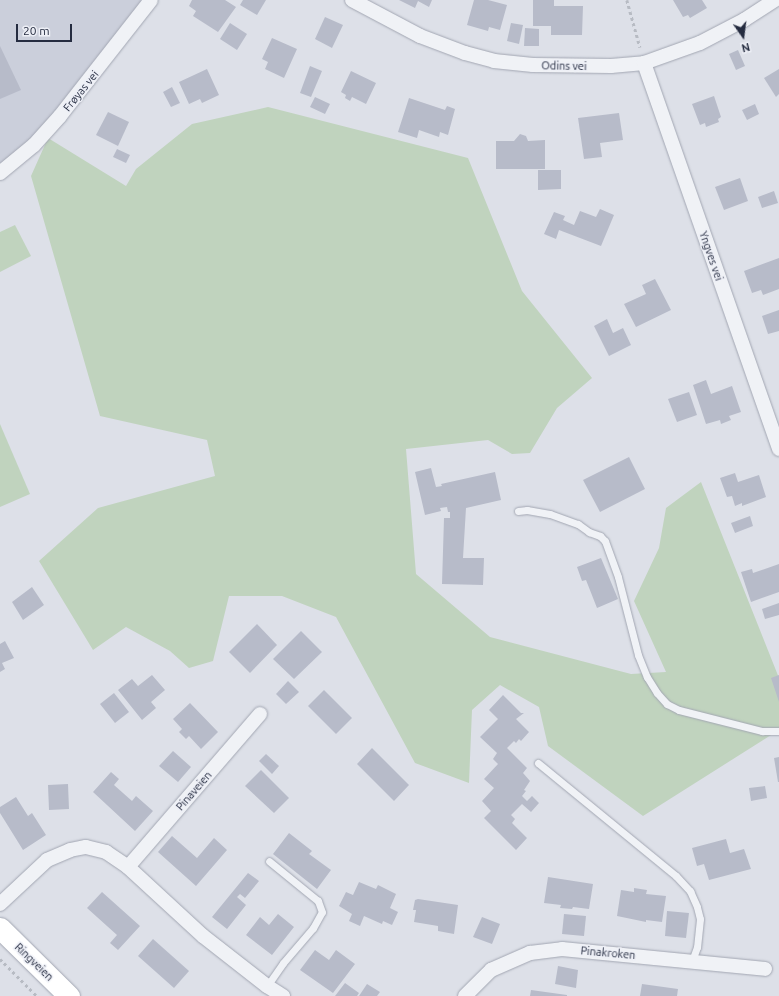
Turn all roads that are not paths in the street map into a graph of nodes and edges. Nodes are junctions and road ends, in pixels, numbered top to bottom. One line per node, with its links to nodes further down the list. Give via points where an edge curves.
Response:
1 (152, 0): 5 (street, Frøyas vei, via 60,116 34,145)
2 (352, 0): 4 (street, Odins vei, via 420,36 494,61 533,65 595,66)
3 (775, 0): 4 (street, Odins vei, via 700,43)
4 (644, 63): 6 (street, Yngves vei)
5 (0, 173)
6 (779, 448)
7 (518, 510): 9 (lane, via 550,514 578,524 605,541 618,577 638,656 647,677 667,704 679,710 762,731)
8 (260, 714): 12 (street, Pinaveien)
9 (779, 730)
10 (538, 763): 15 (lane, via 676,876 690,891 700,920 697,947)
11 (269, 861): 17 (lane, via 318,901 322,912 313,928)
12 (128, 868): 13 (street, via 106,852 86,847 70,850 47,860); 17 (street, via 204,936)
13 (0, 904)
14 (0, 928): 18 (main road, Ringveien)
15 (692, 960): 16 (street, Pinakroken); 20 (street, Pinakroken, via 562,949 530,953 491,970)
16 (764, 969)
17 (267, 986): 19 (street)
18 (69, 996)
19 (283, 996)
20 (465, 996)

